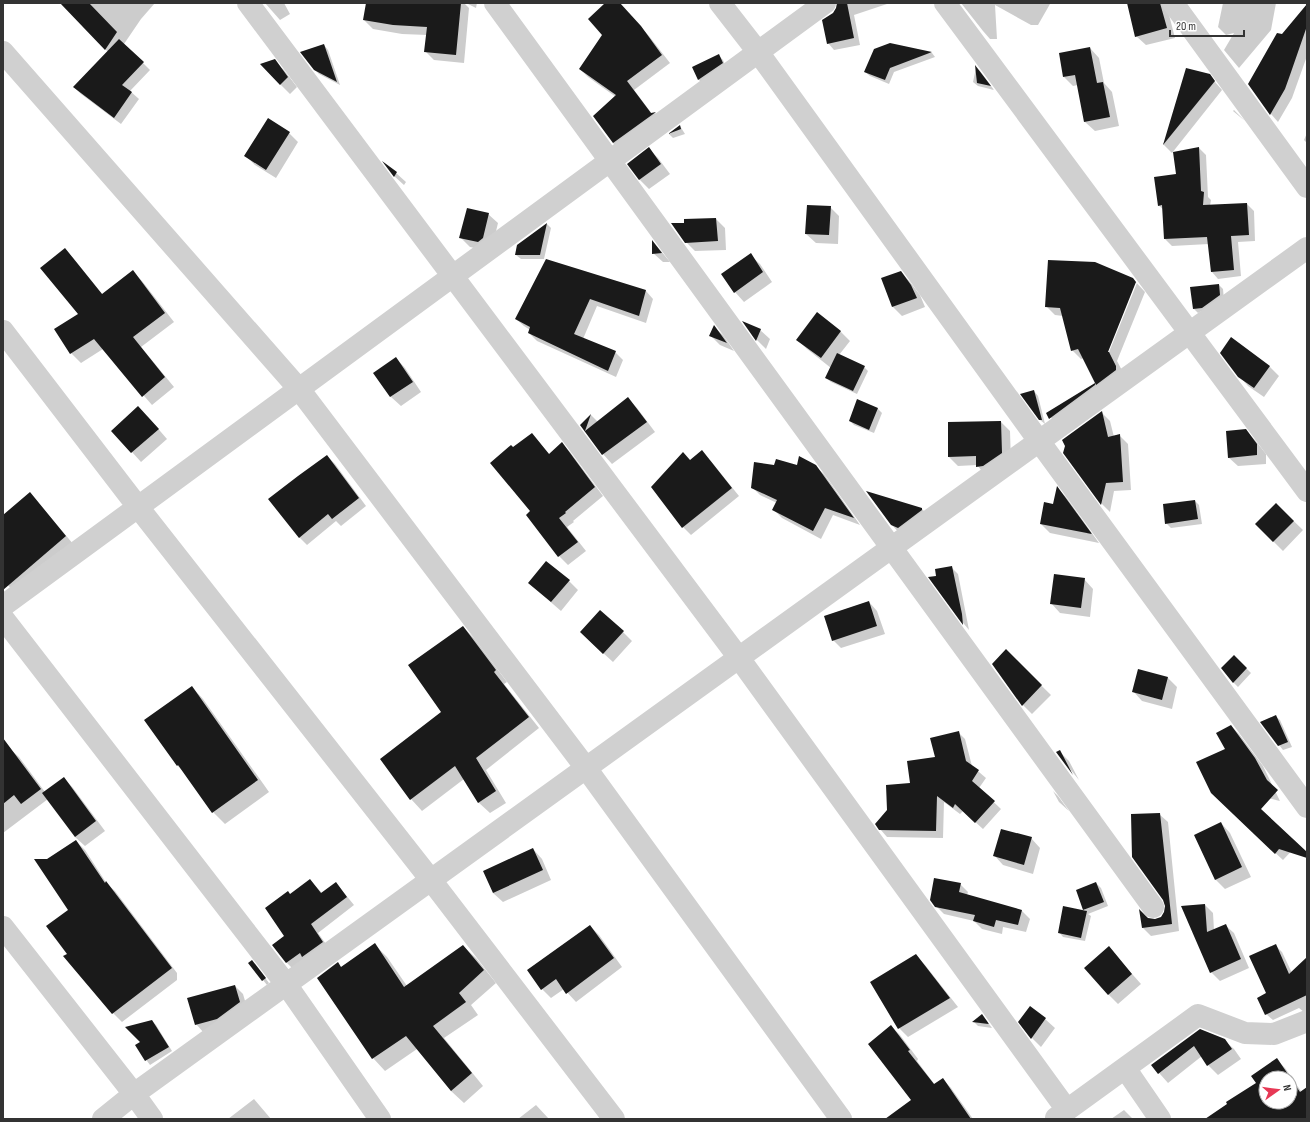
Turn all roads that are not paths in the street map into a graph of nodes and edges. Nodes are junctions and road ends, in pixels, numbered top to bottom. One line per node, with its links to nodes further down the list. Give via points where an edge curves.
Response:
1 (248, 3): 11 (street)
2 (495, 3): 24 (street)
3 (720, 3): 8 (street)
4 (825, 3): 8 (street)
5 (945, 3): 13 (street)
6 (1173, 3): 9 (street)
7 (3, 52): 14 (street)
8 (758, 52): 11 (street); 15 (street)
9 (1307, 187)
10 (1307, 248): 13 (street)
11 (452, 276): 14 (street); 20 (street)
12 (3, 331): 17 (street)
13 (1190, 332): 15 (street); 16 (street)
14 (299, 389): 17 (street); 21 (street)
15 (1039, 442): 20 (street); 22 (street)
16 (1307, 491)
17 (138, 507): 18 (street); 23 (street)
18 (3, 606)
19 (3, 618): 26 (street)
20 (739, 658): 21 (street); 30 (street)
21 (586, 768): 23 (street); 35 (street)
22 (1307, 807)
23 (431, 880): 26 (street); 34 (street)
24 (1154, 907)
25 (3, 927): 29 (street)
26 (286, 984): 29 (street); 33 (street)
27 (1307, 1021): 28 (street, via 1274,1034 1245,1033 1198,1015)
28 (1125, 1068): 30 (street); 36 (street)
29 (134, 1094): 31 (street); 32 (street)
30 (1061, 1115)
31 (103, 1119)
32 (152, 1119)
33 (380, 1119)
34 (614, 1119)
35 (841, 1119)
36 (1160, 1119)

